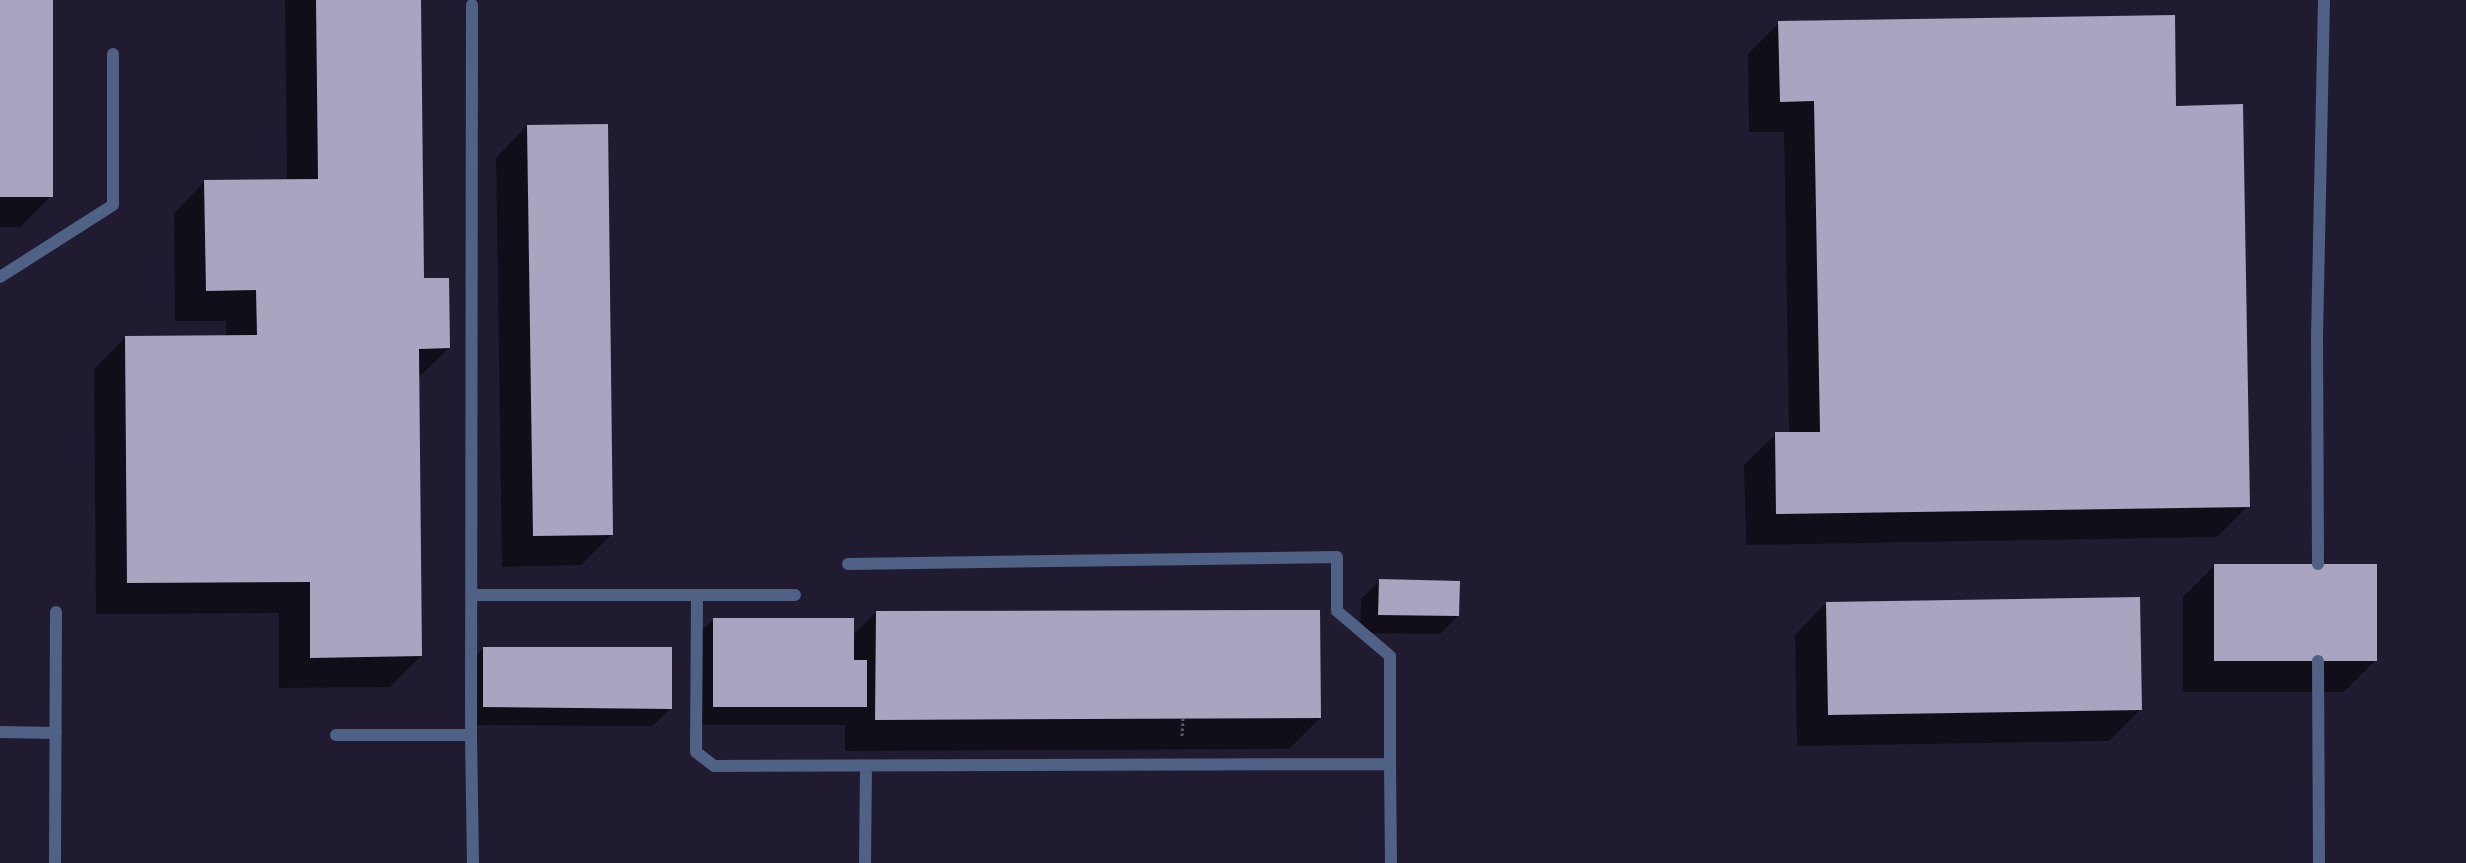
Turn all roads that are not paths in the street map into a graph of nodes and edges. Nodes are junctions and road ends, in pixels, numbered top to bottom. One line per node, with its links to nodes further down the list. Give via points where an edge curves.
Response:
1 (2324, 0): 6 (lane, via 2317,337)
2 (472, 5): 7 (lane)
3 (113, 54): 4 (lane, via 113,206)
4 (0, 277)
5 (848, 564): 16 (lane, via 1337,557 1337,611 1390,656)
6 (2318, 564)
7 (471, 595): 8 (lane); 15 (lane)
8 (697, 595): 9 (lane); 17 (lane, via 696,752 714,766)
9 (795, 595)
10 (56, 612): 13 (lane)
11 (2318, 661): 22 (lane)
12 (0, 732): 13 (lane)
13 (56, 733): 18 (lane)
14 (336, 735): 15 (lane)
15 (471, 735): 19 (lane)
16 (1390, 764): 17 (lane); 21 (lane)
17 (866, 766): 20 (lane)
18 (54, 863)
19 (473, 863)
20 (865, 863)
21 (1391, 863)
22 (2319, 863)

